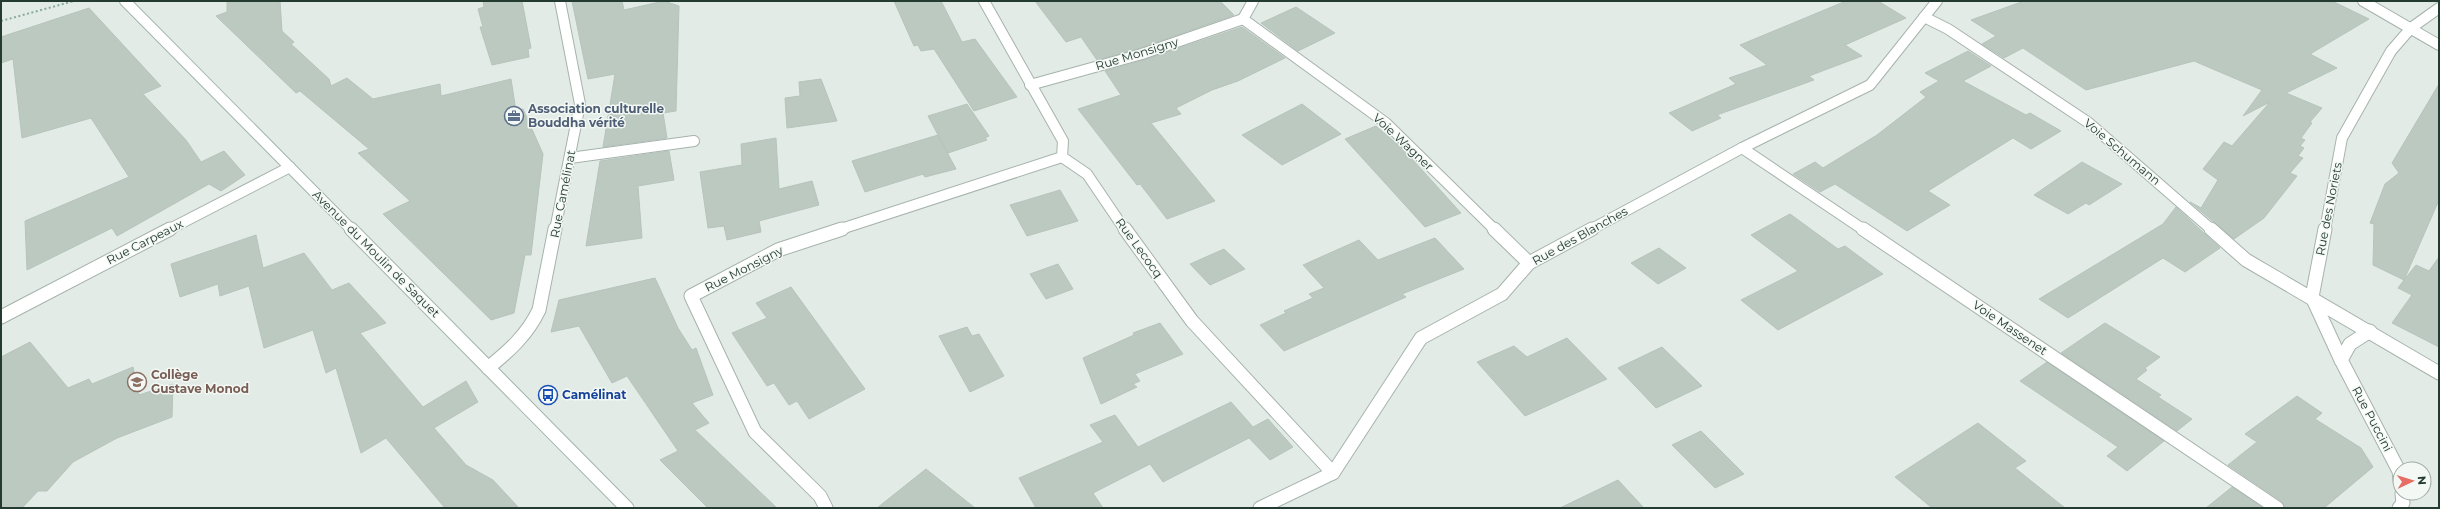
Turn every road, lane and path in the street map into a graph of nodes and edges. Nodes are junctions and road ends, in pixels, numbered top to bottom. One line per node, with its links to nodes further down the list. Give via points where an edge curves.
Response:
1 (74, 1): 13 (path)
2 (125, 1): 21 (street, Avenue du Moulin de Saquet)
3 (560, 1): 20 (street, Rue Camélinat, via 580,104)
4 (984, 1): 16 (street)
5 (1253, 1): 12 (street)
6 (1936, 1): 11 (street, Rue des Blanches)
7 (2362, 1): 14 (street)
8 (2432, 1): 9 (street)
9 (2439, 4)
10 (2439, 8): 14 (street, Rue des Noriets)
11 (1924, 17): 18 (street, Rue des Blanches, via 1870,85); 23 (street, Voie Schumann, via 1948,29 2089,123 2246,260)
12 (1243, 19): 16 (street, Rue Monsigny, via 1142,54); 22 (street, Voie Wagner, via 1386,123)
13 (1, 21)
14 (2411, 28): 15 (street); 23 (street, Rue des Noriets, via 2391,51 2342,138)
15 (2439, 45)
16 (1030, 85): 19 (street, via 1063,141)
17 (694, 141): 20 (street)
18 (1742, 148): 22 (street, Rue des Blanches); 34 (street, Voie Massenet)
19 (1062, 157): 30 (street, Rue Lecocq, via 1087,174 1192,321); 32 (street, Rue Monsigny, via 778,250 691,296 755,432 820,496)
20 (570, 158): 27 (street, Rue Camélinat, via 540,310 533,325 513,349)
21 (290, 167): 24 (street, Rue Carpeaux); 27 (street, Avenue du Moulin de Saquet)
22 (1529, 264): 30 (street, Rue des Blanches, via 1502,294 1420,338)
23 (2312, 297): 25 (street); 26 (street, Rue Puccini)
24 (1, 317)
25 (2370, 331): 26 (street, via 2350,344); 28 (street)
26 (2340, 360): 29 (street, Rue Puccini)
27 (488, 368): 31 (street, Avenue du Moulin de Saquet)
28 (2439, 373)
29 (2394, 461)
30 (1333, 473): 33 (street)
31 (627, 508)
32 (826, 508)
33 (1260, 508)
34 (2277, 508)

